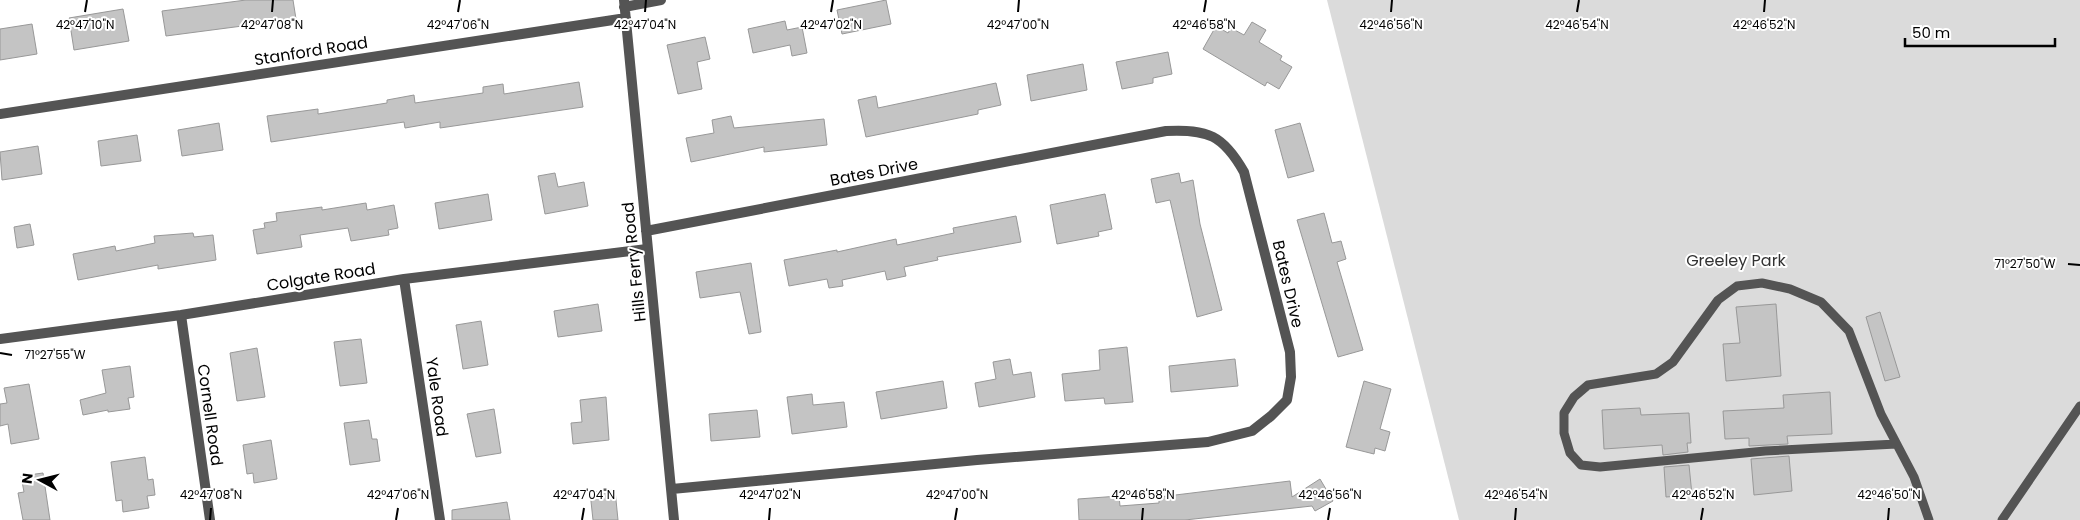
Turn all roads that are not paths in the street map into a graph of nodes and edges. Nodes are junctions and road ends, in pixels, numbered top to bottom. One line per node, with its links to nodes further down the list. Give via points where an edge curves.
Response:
1 (661, 0): 2 (street)
2 (624, 4): 3 (street, Hills Ferry Road)
3 (626, 18): 4 (street, Stanford Road); 5 (street, Hills Ferry Road)
4 (0, 114)
5 (646, 231): 6 (street, Hills Ferry Road); 12 (street, Bates Drive, via 1157,133 1191,130 1213,136 1232,151 1244,172 1290,352 1291,377 1287,400 1252,431 1208,442)
6 (648, 249): 7 (street, Colgate Road); 12 (street, Hills Ferry Road)
7 (404, 279): 8 (street, Colgate Road); 14 (street, Yale Road)
8 (180, 315): 9 (street, Colgate Road); 13 (street, Cornell Road)
9 (0, 339)
10 (2080, 406): 17 (lane)
11 (1896, 444): 11 (lane, via 1849,331 1821,302 1790,288 1762,283 1737,286 1718,300 1673,362 1656,374 1588,385 1574,397 1564,413 1564,433 1570,452 1582,465 1600,467 1765,451); 16 (lane, via 1914,477)
12 (672, 489): 15 (street, Hills Ferry Road)
13 (210, 520)
14 (440, 520)
15 (674, 520)
16 (1929, 520)
17 (2002, 520)

